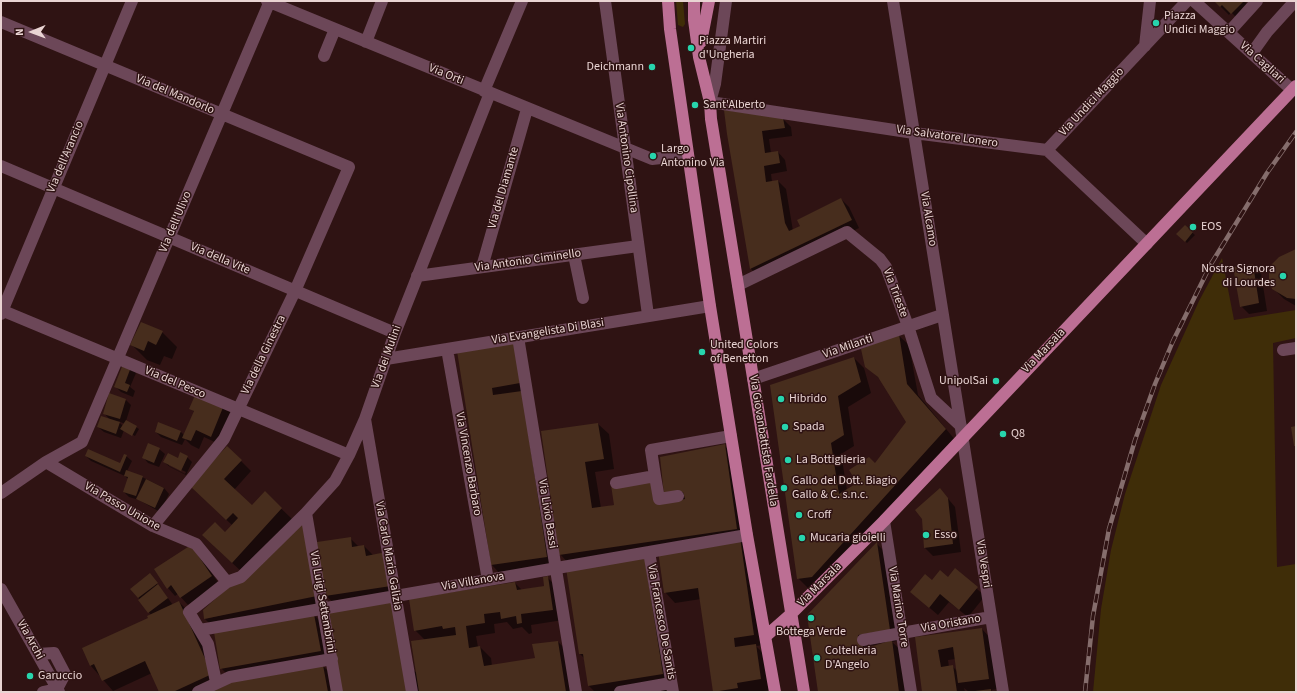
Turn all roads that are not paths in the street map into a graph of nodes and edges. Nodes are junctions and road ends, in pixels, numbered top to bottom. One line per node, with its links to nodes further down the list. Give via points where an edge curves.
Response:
1 (132, 1): 23 (street, Via dell'Arancio)
2 (269, 1): 16 (street, Via Orti); 28 (street, Via dell'Ulivo)
3 (382, 1): 18 (street)
4 (522, 1): 25 (street, Via dei Mulini)
5 (605, 1): 30 (street, Via Antonino Cipollina)
6 (668, 1): 32 (main road)
7 (694, 1): 22 (main road, Via Giovanbattista Fardella)
8 (709, 1): 22 (main road)
9 (726, 1): 26 (street, via 715,84)
10 (892, 1): 29 (street, Via Alcamo)
11 (1150, 1): 19 (street)
12 (1192, 1): 17 (street, Via Cagliari); 19 (street, Via Undici Maggio)
13 (1257, 1): 17 (street)
14 (1295, 1): 20 (street, via 1267,32)
15 (1, 22): 23 (street, Via del Mandorlo)
16 (335, 29): 18 (street, Via Orti); 21 (street)
17 (1228, 32): 20 (street, Via Cagliari)
18 (366, 42): 25 (street, Via Orti)
19 (1141, 51): 31 (street, Via Undici Maggio)
20 (1252, 54): 24 (street, Via Cagliari)
21 (324, 56)
22 (699, 57): 26 (main road, Via Giovanbattista Fardella)
23 (105, 65): 28 (street, Via del Mandorlo); 35 (street, Via dell'Arancio)
24 (1294, 88): 37 (main road, Via Marsala)
25 (487, 92): 27 (street, Via Orti); 41 (street, Via dei Mulini)
26 (710, 102): 29 (street, Via Salvatore Lonero); 42 (main road, Via Giovanbattista Fardella)
27 (527, 109): 30 (street, Via Orti); 40 (street, Via del Diamante)
28 (222, 114): 34 (street, Via del Mandorlo); 36 (street, Via dell'Ulivo)
29 (914, 133): 31 (street, Via Salvatore Lonero); 48 (street, Via Alcamo)
30 (625, 149): 32 (street, Via Orti, via 652,159); 38 (street, Via Antonino Cipollina)
31 (1047, 150): 37 (street)
32 (688, 155): 45 (main road)
33 (1, 166): 35 (street, Via della Vite)
34 (349, 167): 43 (street, Via della Ginestra)
35 (54, 188): 36 (street, Via della Vite); 46 (street, Via dell'Arancio)
36 (170, 238): 43 (street, Via della Vite); 56 (street, Via dell'Ulivo)
37 (1147, 244): 60 (main road, Via Marsala)
38 (638, 246): 39 (street, Via Antonio Ciminello); 47 (street, Via Antonino Cipollina)
39 (574, 255): 40 (street, Via Antonio Ciminello); 44 (street)
40 (482, 267): 41 (street, Via Antonio Ciminello)
41 (417, 276): 50 (street, Via dei Mulini)
42 (738, 285): 49 (street, Via Trieste, via 848,232 886,267); 57 (main road, Via Giovanbattista Fardella)
43 (295, 291): 50 (street, Via della Vite); 58 (street, Via della Ginestra)
44 (583, 298)
45 (710, 306): 47 (street, Via Evangelista Di Blasi); 61 (main road)
46 (1, 312): 56 (street, Via del Pesco)
47 (648, 315): 51 (street, Via Evangelista Di Blasi)
48 (942, 315): 49 (street, Via Milanti); 60 (street, Via Alcamo)
49 (908, 326): 57 (street, Via Milanti); 60 (street, Via Trieste, via 930,398)
50 (395, 333): 55 (street, Via dei Mulini)
51 (518, 337): 53 (street, Via Evangelista Di Blasi); 74 (street, Via Livio Bassi)
52 (1296, 348): 54 (street)
53 (447, 349): 55 (street, Via Evangelista Di Blasi); 75 (street, Via Vincenzo Barbaro)
54 (1283, 350)
55 (386, 358): 59 (street, Via dei Mulini)
56 (118, 359): 58 (street, Via del Pesco); 64 (street, Via dell'Ulivo, via 82,442)
57 (753, 379): 80 (main road, Via Giovanbattista Fardella)
58 (238, 409): 62 (street, Via del Pesco); 71 (street, Via della Ginestra, via 224,439)
59 (365, 419): 62 (street, Via dei Mulini); 63 (street, Via Carlo Maria Galizia)
60 (962, 432): 70 (main road, Via Marsala); 81 (street, Via Vespri)
61 (731, 436): 65 (street, via 651,450); 72 (main road)
62 (351, 450): 63 (street, Via del Pesco); 69 (street, Via dei Mulini, via 335,481)
63 (371, 454): 78 (street, Via Carlo Maria Galizia)
64 (46, 462): 67 (street); 71 (street, Via Passo Unione)
65 (655, 476): 66 (street); 68 (street, via 659,499)
66 (616, 483)
67 (1, 493)
68 (678, 496)
69 (306, 512): 76 (street, Via dei Mulini, via 242,576); 79 (street, Via Luigi Settembrini)
70 (884, 521): 80 (main road, Via Marsala); 83 (street, Via Marino Torre)
71 (153, 526): 76 (street, Via Passo Unione, via 196,544)
72 (747, 535): 73 (street, Via Villanova); 84 (main road)
73 (649, 552): 74 (street, Via Villanova); 88 (street, Via Francesco De Santis)
74 (556, 568): 75 (street, Via Villanova); 94 (street, Via Livio Bassi)
75 (488, 580): 78 (street, Via Villanova)
76 (227, 582): 82 (street, via 189,612)
77 (1, 589): 89 (street, Via Archi)
78 (395, 596): 79 (street, Via Villanova); 93 (street, Via Carlo Maria Galizia)
79 (323, 608): 82 (street, Via Villanova); 86 (street, Via Luigi Settembrini)
80 (791, 614): 84 (main road, Via Marsala); 97 (main road, Via Giovanbattista Fardella)
81 (991, 617): 83 (street, Via Oristano); 99 (street, Via Vespri)
82 (200, 630): 87 (street, via 208,644)
83 (902, 633): 85 (street, Via Oristano); 98 (street, Via Marino Torre)
84 (766, 636): 96 (main road)
85 (863, 640)
86 (332, 659): 87 (street, via 230,677); 92 (street, Via Luigi Settembrini)
87 (216, 682): 91 (street)
88 (672, 688): 95 (street)
89 (58, 691): 90 (street)
90 (43, 692)
91 (198, 692)
92 (337, 692)
93 (412, 692)
94 (576, 692)
95 (620, 692)
96 (775, 692)
97 (804, 692)
98 (911, 692)
99 (1003, 692)

